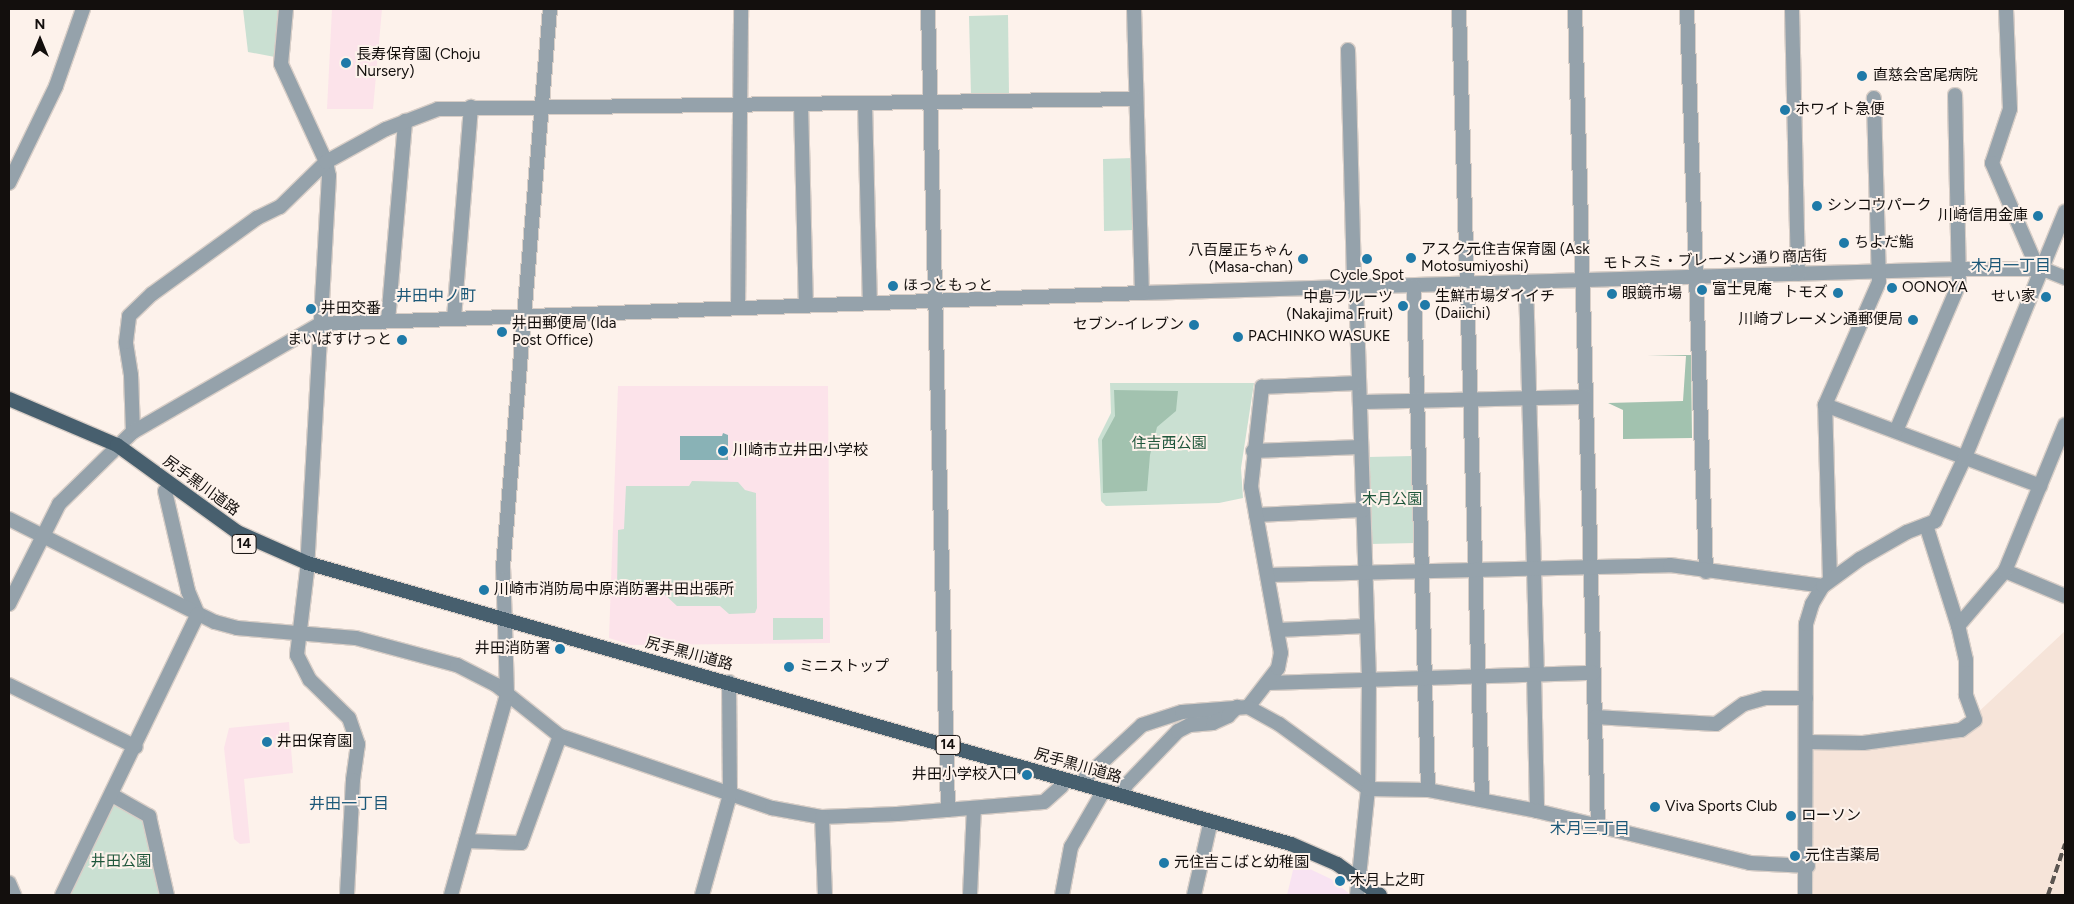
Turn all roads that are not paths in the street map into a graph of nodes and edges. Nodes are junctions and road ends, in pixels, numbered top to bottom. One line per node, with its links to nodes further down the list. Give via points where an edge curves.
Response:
1 (83, 9): 24 (street, via 56,86)
2 (286, 9): 23 (street, via 281,64)
3 (550, 9): 20 (street)
4 (741, 9): 18 (street)
5 (928, 9): 16 (street)
6 (1134, 9): 15 (street)
7 (1459, 9): 34 (street)
8 (1575, 9): 32 (street)
9 (1687, 9): 30 (street)
10 (1792, 9): 29 (street)
11 (2006, 9): 27 (street, via 2010,109 1992,163 2034,260)
12 (1348, 50): 36 (street)
13 (1955, 95): 26 (street)
14 (1874, 98): 28 (street)
15 (1136, 99): 16 (street); 37 (street)
16 (931, 102): 17 (street); 38 (street)
17 (865, 103): 19 (street); 39 (street)
18 (740, 104): 19 (street); 20 (street); 41 (street)
19 (801, 104): 40 (street)
20 (543, 106): 21 (street); 42 (street)
21 (471, 107): 22 (street, via 442,108); 43 (street)
22 (405, 121): 23 (street); 44 (street)
23 (326, 162): 45 (street, via 329,176); 56 (street, via 280,208 257,218 152,294 129,316 126,342 131,375)
24 (9, 183)
25 (2065, 212): 27 (street)
26 (1960, 269): 27 (street, モトスミ・ブレーメン通り商店街); 28 (street, モトスミ・ブレーメン通り商店街); 57 (street, via 1958,284)
27 (2044, 269): 31 (street, モトスミ・ブレーメン通り商店街); 61 (street)
28 (1879, 272): 29 (street, モトスミ・ブレーメン通り商店街); 54 (street, via 1878,282)
29 (1798, 274): 30 (street, モトスミ・ブレーメン通り商店街)
30 (1696, 277): 32 (street, モトスミ・ブレーメン通り商店街); 75 (street)
31 (2065, 278)
32 (1582, 280): 33 (street, モトスミ・ブレーメン通り商店街); 47 (street)
33 (1526, 282): 34 (street, モトスミ・ブレーメン通り商店街); 48 (street)
34 (1469, 284): 35 (street, モトスミ・ブレーメン通り商店街); 50 (street)
35 (1414, 286): 36 (street, モトスミ・ブレーメン通り商店街); 51 (street)
36 (1355, 287): 37 (street, モトスミ・ブレーメン通り商店街); 46 (street)
37 (1142, 293): 38 (street, モトスミ・ブレーメン通り商店街)
38 (936, 301): 39 (street, モトスミ・ブレーメン通り商店街); 102 (street)
39 (870, 303): 40 (street, モトスミ・ブレーメン通り商店街)
40 (806, 305): 41 (street, モトスミ・ブレーメン通り商店街)
41 (738, 307): 42 (street, モトスミ・ブレーメン通り商店街)
42 (526, 316): 43 (street, モトスミ・ブレーメン通り商店街); 82 (street, via 503,567)
43 (454, 318): 44 (street, モトスミ・ブレーメン通り商店街)
44 (388, 321): 45 (street, モトスミ・ブレーメン通り商店街)
45 (320, 324): 56 (street); 70 (street)
46 (1358, 382): 52 (street); 60 (street, via 1262,387)
47 (1586, 397): 48 (street); 69 (street)
48 (1530, 398): 50 (street); 71 (street)
49 (9, 399): 59 (main road, 尻手黒川道路 / 14)
50 (1471, 400): 51 (street); 72 (street)
51 (1417, 401): 52 (street); 74 (street)
52 (1360, 402): 58 (street)
53 (9, 405): 59 (main road, 尻手黒川道路 / 14)
54 (1825, 405): 57 (street); 78 (street)
55 (2065, 425): 62 (street)
56 (132, 432): 59 (street)
57 (1896, 432): 61 (street)
58 (1361, 447): 60 (street); 64 (street)
59 (115, 448): 63 (main road, 尻手黒川道路 / 14); 68 (street, via 59,504); 70 (main road, 尻手黒川道路 / 14, via 237,532)
60 (1252, 451): 65 (street, via 1251,487)
61 (1965, 457): 62 (street); 67 (street, via 1936,521)
62 (2040, 486): 73 (street)
63 (165, 491): 70 (main road, 尻手黒川道路 / 14, via 232,538); 81 (street, via 188,591)
64 (1363, 510): 65 (street); 76 (street)
65 (1256, 514): 77 (street)
66 (9, 519): 68 (street)
67 (1926, 525): 78 (street, via 1907,532); 84 (street)
68 (42, 535): 80 (street); 81 (street)
69 (1591, 565): 71 (street); 75 (street, via 1670,564); 87 (street)
70 (307, 567): 82 (main road, 尻手黒川道路 / 14); 86 (street)
71 (1534, 568): 72 (street); 88 (street)
72 (1476, 569): 74 (street); 89 (street)
73 (2005, 571): 79 (street); 84 (street)
74 (1422, 572): 76 (street); 91 (street)
75 (1706, 572): 78 (street)
76 (1366, 574): 77 (street); 83 (street)
77 (1268, 575): 85 (street)
78 (1826, 583): 96 (street, via 1806,624)
79 (2065, 596)
80 (9, 604)
81 (198, 614): 86 (street, via 237,628); 101 (street)
82 (505, 624): 94 (main road, 尻手黒川道路 / 14); 95 (street)
83 (1367, 626): 85 (street); 90 (street)
84 (1958, 626): 100 (street, via 1966,660 1966,695 1975,720 1961,730 1872,742)
85 (1279, 630): 92 (street, via 1281,652 1278,668)
86 (298, 635): 95 (street, via 356,638 423,655 479,674); 125 (street, via 300,665 324,695 349,718 358,744)
87 (1594, 673): 88 (street); 98 (street)
88 (1536, 674): 89 (street); 114 (street)
89 (1479, 677): 91 (street); 111 (street)
90 (1369, 679): 91 (street); 92 (street); 105 (street)
91 (1424, 679): 106 (street)
92 (1268, 683): 97 (street)
93 (9, 685): 101 (street)
94 (730, 686): 102 (main road, 尻手黒川道路 / 14); 109 (street)
95 (507, 694): 99 (street); 118 (street)
96 (1806, 698): 98 (street, via 1765,698 1744,704 1716,724); 100 (street)
97 (1242, 707): 103 (street, via 1182,712 1142,725 1086,777); 105 (street, via 1279,724); 110 (street, via 1213,723 1190,725 1178,731 1126,785)
98 (1595, 717): 116 (street)
99 (560, 736): 109 (street); 118 (street, via 521,843)
100 (1807, 742): 119 (street)
101 (136, 747): 108 (street)
102 (948, 748): 103 (main road, 尻手黒川道路 / 14); 104 (main road, 尻手黒川道路 / 14); 113 (street)
103 (1083, 784): 107 (main road, 尻手黒川道路 / 14)
104 (1062, 786): 107 (main road, 尻手黒川道路 / 14); 112 (street, via 1044,802)
105 (1368, 789): 106 (street); 121 (street)
106 (1428, 790): 111 (street)
107 (1102, 794): 110 (main road, 尻手黒川道路 / 14); 117 (main road, 尻手黒川道路 / 14); 130 (street, via 1071,847)
108 (112, 795): 123 (street); 124 (street, via 149,816)
109 (730, 795): 115 (street, via 772,808); 127 (street)
110 (1121, 795): 121 (main road, 尻手黒川道路 / 14, via 1292,844 1337,864)
111 (1482, 800): 114 (street)
112 (974, 808): 113 (street); 129 (street)
113 (948, 810): 115 (street)
114 (1538, 811): 116 (street)
115 (822, 817): 128 (street)
116 (1598, 827): 119 (street, via 1750,863)
117 (1209, 829): 121 (main road, 尻手黒川道路 / 14, via 1289,851); 131 (street)
118 (466, 841): 126 (street)
119 (1808, 866): 133 (street)
120 (9, 883): 122 (street)
121 (1361, 889): 132 (main road, 尻手黒川道路 / 14)
122 (14, 895)
123 (62, 895)
124 (167, 895)
125 (347, 895)
126 (451, 895)
127 (702, 895)
128 (825, 895)
129 (970, 895)
130 (1062, 895)
131 (1194, 895)
132 (1380, 895)
133 (1805, 895)

